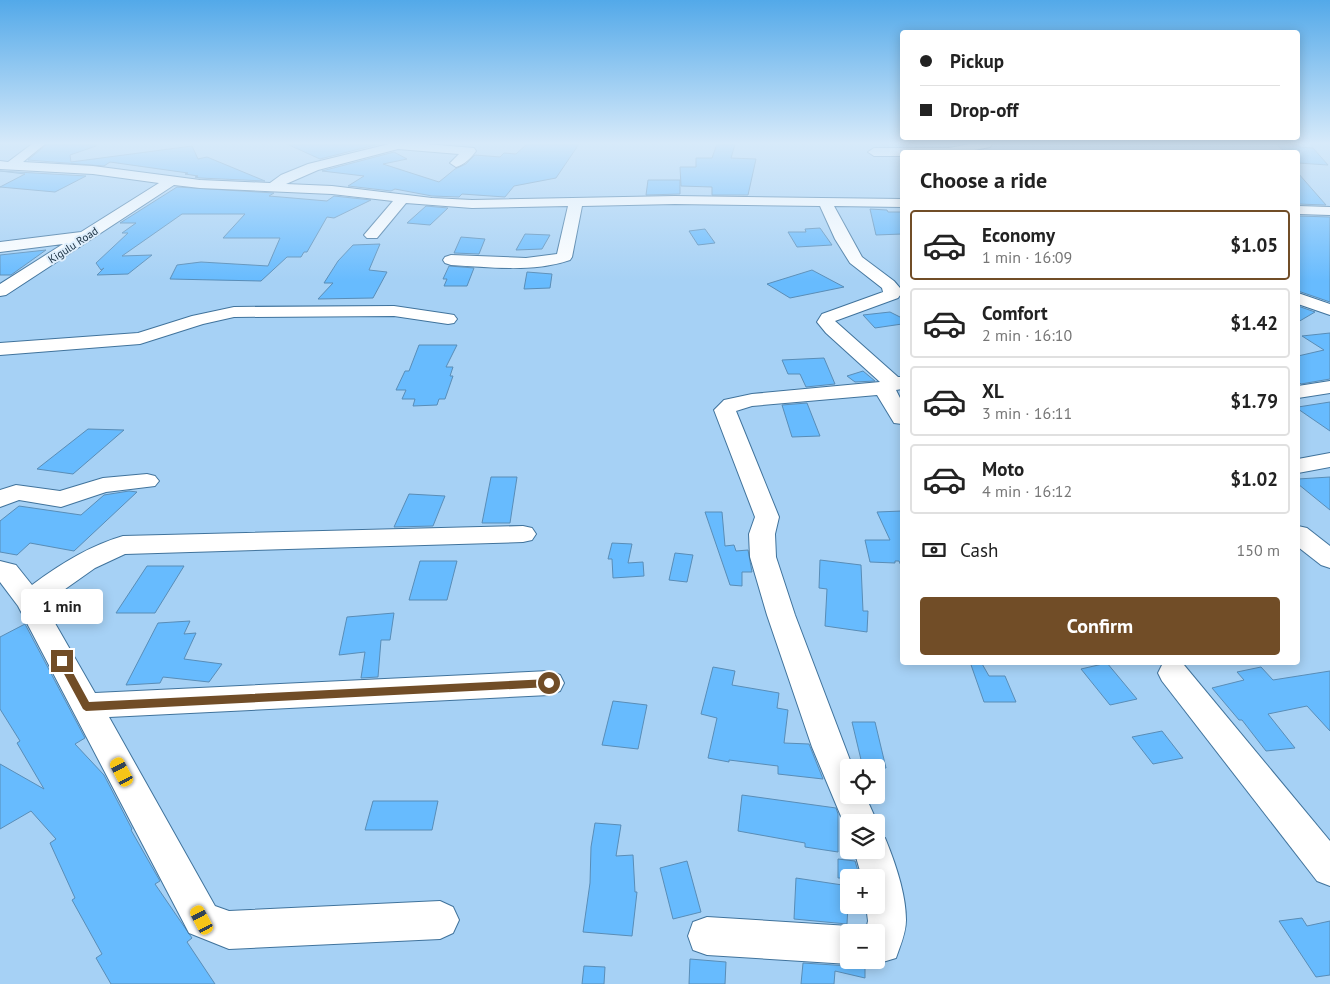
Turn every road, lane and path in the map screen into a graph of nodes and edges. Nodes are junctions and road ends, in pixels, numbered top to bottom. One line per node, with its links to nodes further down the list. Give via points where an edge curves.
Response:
1 (158, 190): 10 (street, Kigulu Road)
2 (330, 190): 3 (street)
3 (403, 198): 4 (street, via 472,204); 11 (street)
4 (576, 201): 5 (street); 14 (street, via 564,257 556,261)
5 (825, 202): 6 (street); 15 (street, via 856,259 870,273)
6 (900, 203)
7 (1300, 210): 8 (street)
8 (1330, 211)
9 (128, 220): 10 (street)
10 (109, 222): 12 (street, Kigulu Road)
11 (372, 235)
12 (87, 236): 13 (street); 16 (street, Kigulu Road)
13 (0, 248)
14 (451, 260)
15 (895, 282): 21 (street, via 892,294 828,318 826,322)
16 (0, 291)
17 (1300, 299): 18 (street)
18 (1330, 310)
19 (448, 319): 20 (street, via 394,311 234,312 140,338)
20 (0, 350)
21 (894, 385): 24 (street, via 887,394); 37 (street, via 752,400 731,404 725,410 767,517 762,534 763,557 781,615 828,747)
22 (1330, 387): 23 (street)
23 (1300, 392)
24 (900, 415)
25 (1330, 460): 26 (street)
26 (1300, 465)
27 (147, 481): 28 (street, via 103,485 61,499 16,492)
28 (0, 499)
29 (523, 534): 33 (street, via 123,545 76,567)
30 (1300, 536): 31 (street)
31 (1330, 559)
32 (0, 570): 33 (street, via 7,572)
33 (29, 601): 36 (street)
34 (1173, 673): 39 (street)
35 (549, 683): 36 (street)
36 (86, 706): 40 (street, via 202,920 229,930)
37 (857, 814)
38 (876, 859): 41 (street, via 887,921)
39 (1330, 869)
40 (440, 920)
41 (885, 930)
42 (707, 936): 43 (street)
43 (840, 944)

